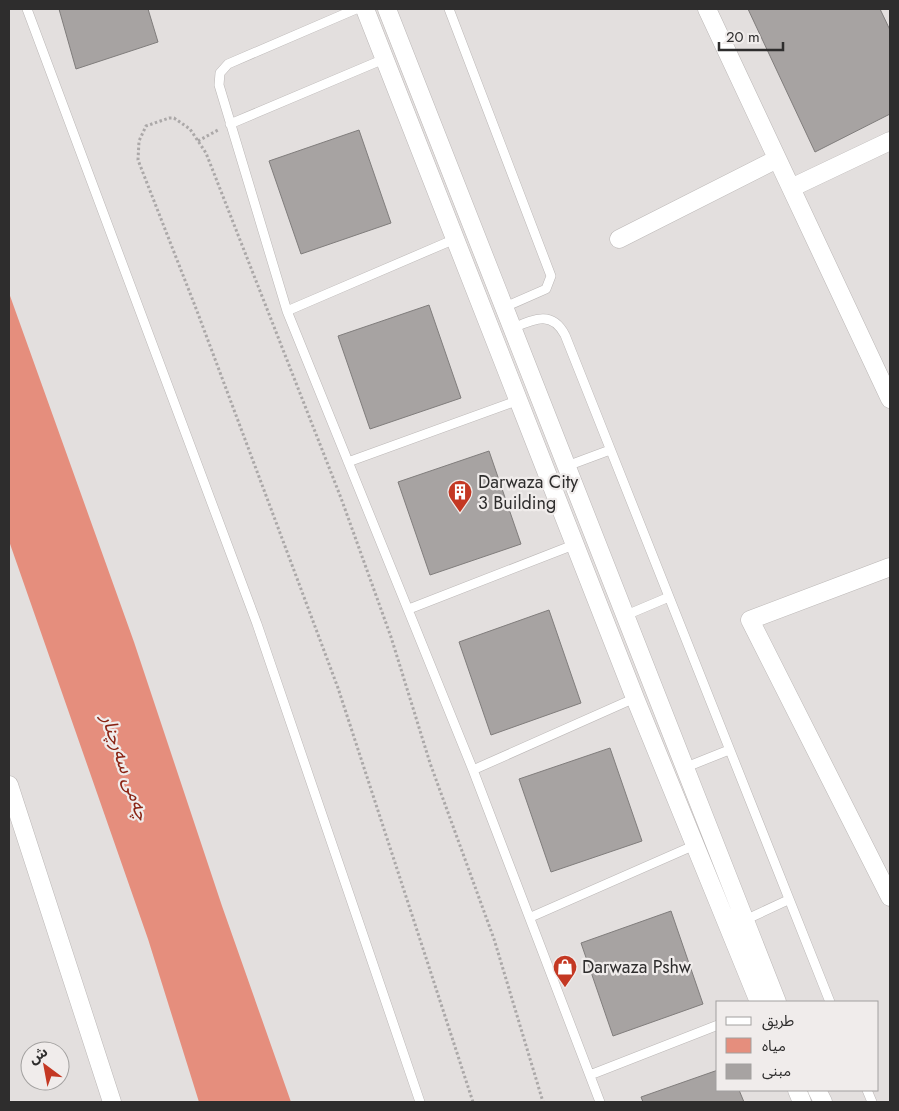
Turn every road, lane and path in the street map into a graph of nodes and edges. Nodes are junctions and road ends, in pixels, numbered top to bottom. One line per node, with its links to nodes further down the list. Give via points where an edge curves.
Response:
1 (27, 9): 44 (lane, via 257,624)
2 (356, 9): 8 (lane, via 228,64 220,73 219,85)
3 (365, 9): 7 (street)
4 (387, 9): 15 (street)
5 (449, 9): 15 (lane, via 551,276 546,288)
6 (707, 9): 11 (street)
7 (384, 59): 8 (lane); 13 (street)
8 (230, 124): 9 (path); 16 (lane)
9 (198, 141): 45 (path, via 190,129 174,118 155,121 142,131 138,160 338,688); 46 (path, via 206,152 341,498 391,637 430,763 494,939)
10 (890, 141): 12 (street)
11 (777, 159): 12 (street); 14 (street)
12 (791, 188): 18 (street)
13 (455, 239): 16 (lane); 19 (street)
14 (619, 239)
15 (505, 308): 17 (street)
16 (287, 312): 21 (lane)
17 (513, 328): 20 (lane, via 543,318 560,326); 22 (street)
18 (890, 399)
19 (520, 400): 21 (lane); 23 (street)
20 (610, 450): 22 (lane); 25 (lane)
21 (348, 462): 26 (lane)
22 (567, 466): 27 (street)
23 (576, 544): 26 (lane); 28 (street)
24 (890, 567): 34 (street, via 750,620)
25 (669, 597): 27 (lane); 29 (lane)
26 (409, 609): 31 (lane)
27 (624, 616): 30 (street)
28 (635, 698): 31 (lane); 33 (street)
29 (729, 750): 30 (lane); 35 (lane)
30 (684, 768): 37 (street)
31 (473, 770): 36 (lane)
32 (9, 785): 43 (street)
33 (695, 845): 36 (lane); 38 (street)
34 (890, 897)
35 (788, 900): 37 (lane); 40 (lane)
36 (530, 917): 42 (lane)
37 (745, 920): 39 (street)
38 (759, 1001)
39 (778, 1001)
40 (830, 1001)
41 (716, 1026): 42 (lane)
42 (590, 1075): 47 (lane)
43 (112, 1102)
44 (420, 1102)
45 (473, 1102)
46 (543, 1102)
47 (600, 1102)

